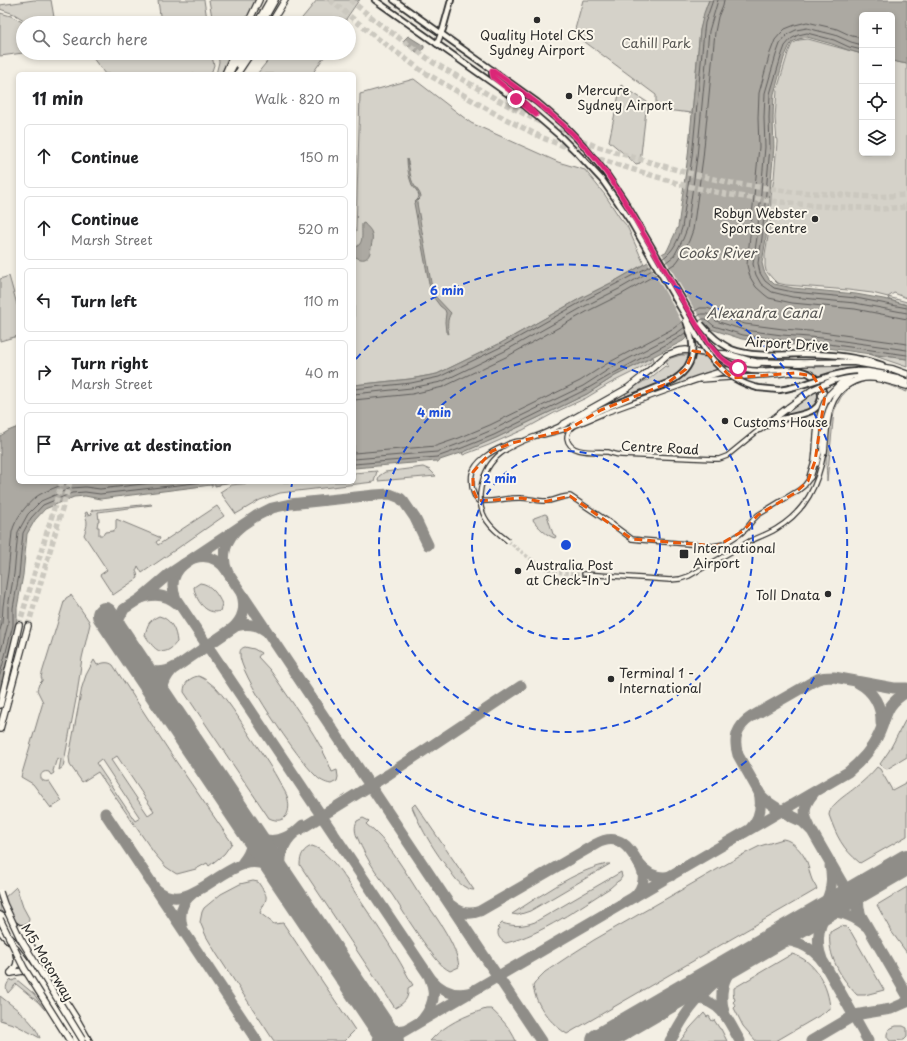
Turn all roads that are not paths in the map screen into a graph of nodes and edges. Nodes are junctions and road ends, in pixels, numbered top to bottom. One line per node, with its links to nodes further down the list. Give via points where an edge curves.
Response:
1 (259, 0): 8 (highway)
2 (270, 0): 9 (highway)
3 (275, 0): 10 (highway)
4 (285, 0): 11 (highway)
5 (375, 0): 13 (main road)
6 (394, 0): 12 (main road)
7 (451, 0): 12 (main road)
8 (251, 16)
9 (261, 16)
10 (266, 16)
11 (275, 16)
12 (442, 34): 13 (main road); 18 (main road)
13 (437, 44): 23 (main road)
14 (231, 60): 19 (highway)
15 (236, 60): 20 (highway)
16 (242, 60): 21 (highway)
17 (246, 60): 22 (highway)
18 (492, 70): 23 (main road, via 493,77); 24 (main road, via 546,109 583,144 615,186)
19 (226, 72)
20 (230, 72)
21 (236, 72)
22 (237, 72)
23 (536, 115): 25 (main road, via 603,181 622,208)
24 (684, 302): 27 (main road, Airport Drive, bridge, via 710,334 731,349 752,354 842,357); 31 (main road, bridge, via 708,343 728,363 747,370 795,370)
25 (679, 305): 28 (main road, bridge, via 712,360 727,374 752,387 786,389 840,373); 36 (main road, bridge, via 692,338 691,360 678,377)
26 (801, 363): 27 (highway, via 854,362); 33 (highway, via 757,364); 38 (highway, via 756,362 727,354 678,351 667,355 628,388)
27 (893, 369): 30 (highway, Airport Drive)
28 (856, 372): 29 (highway); 32 (main road, via 874,371); 40 (highway, bridge, via 824,384)
29 (866, 374): 32 (highway); 37 (highway, via 853,376 844,381)
30 (907, 374)
31 (814, 377): 33 (street, via 794,372); 37 (main road); 40 (main road, via 822,394 816,408)
32 (897, 378): 34 (highway)
33 (689, 382): 39 (street)
34 (907, 382)
35 (907, 386): 42 (highway, via 870,378 845,386 831,405)
36 (642, 394): 38 (main road, via 616,401); 39 (main road, via 601,410)
37 (827, 396): 42 (main road); 44 (highway, bridge, via 818,428)
38 (562, 425): 41 (street)
39 (571, 427): 40 (street, Centre Road, via 567,434 568,442 579,450 712,460 727,456); 41 (street)
40 (760, 429)
41 (534, 437): 43 (street)
42 (825, 440): 44 (highway)
43 (522, 441): 45 (street, via 492,451 476,466 472,481 478,501 522,498 543,502 571,496 632,539 705,546 724,544 746,529 758,515 799,490); 46 (street, bridge, via 495,458 488,467 481,486 481,507 486,520)
44 (820, 453): 45 (highway); 47 (street, bridge, via 822,465 816,484 797,512 784,524 689,576 670,580)
45 (809, 479)
46 (508, 541)
47 (584, 574)
48 (19, 625): 50 (highway)
49 (28, 626): 51 (highway)
50 (0, 704)
51 (0, 728)
52 (0, 892): 59 (highway, M5 Motorway, bridge, via 20,938)
53 (0, 915): 57 (highway, via 19,928 26,928 24,936)
54 (0, 919): 57 (highway); 60 (highway, M5 Motorway, bridge, via 24,968)
55 (0, 931): 56 (highway)
56 (5, 936): 58 (highway); 58 (highway, via 18,963 11,973 23,971)
57 (35, 954): 61 (highway)
58 (36, 977): 59 (highway)
59 (80, 1040)
60 (70, 1041)
61 (89, 1041)

